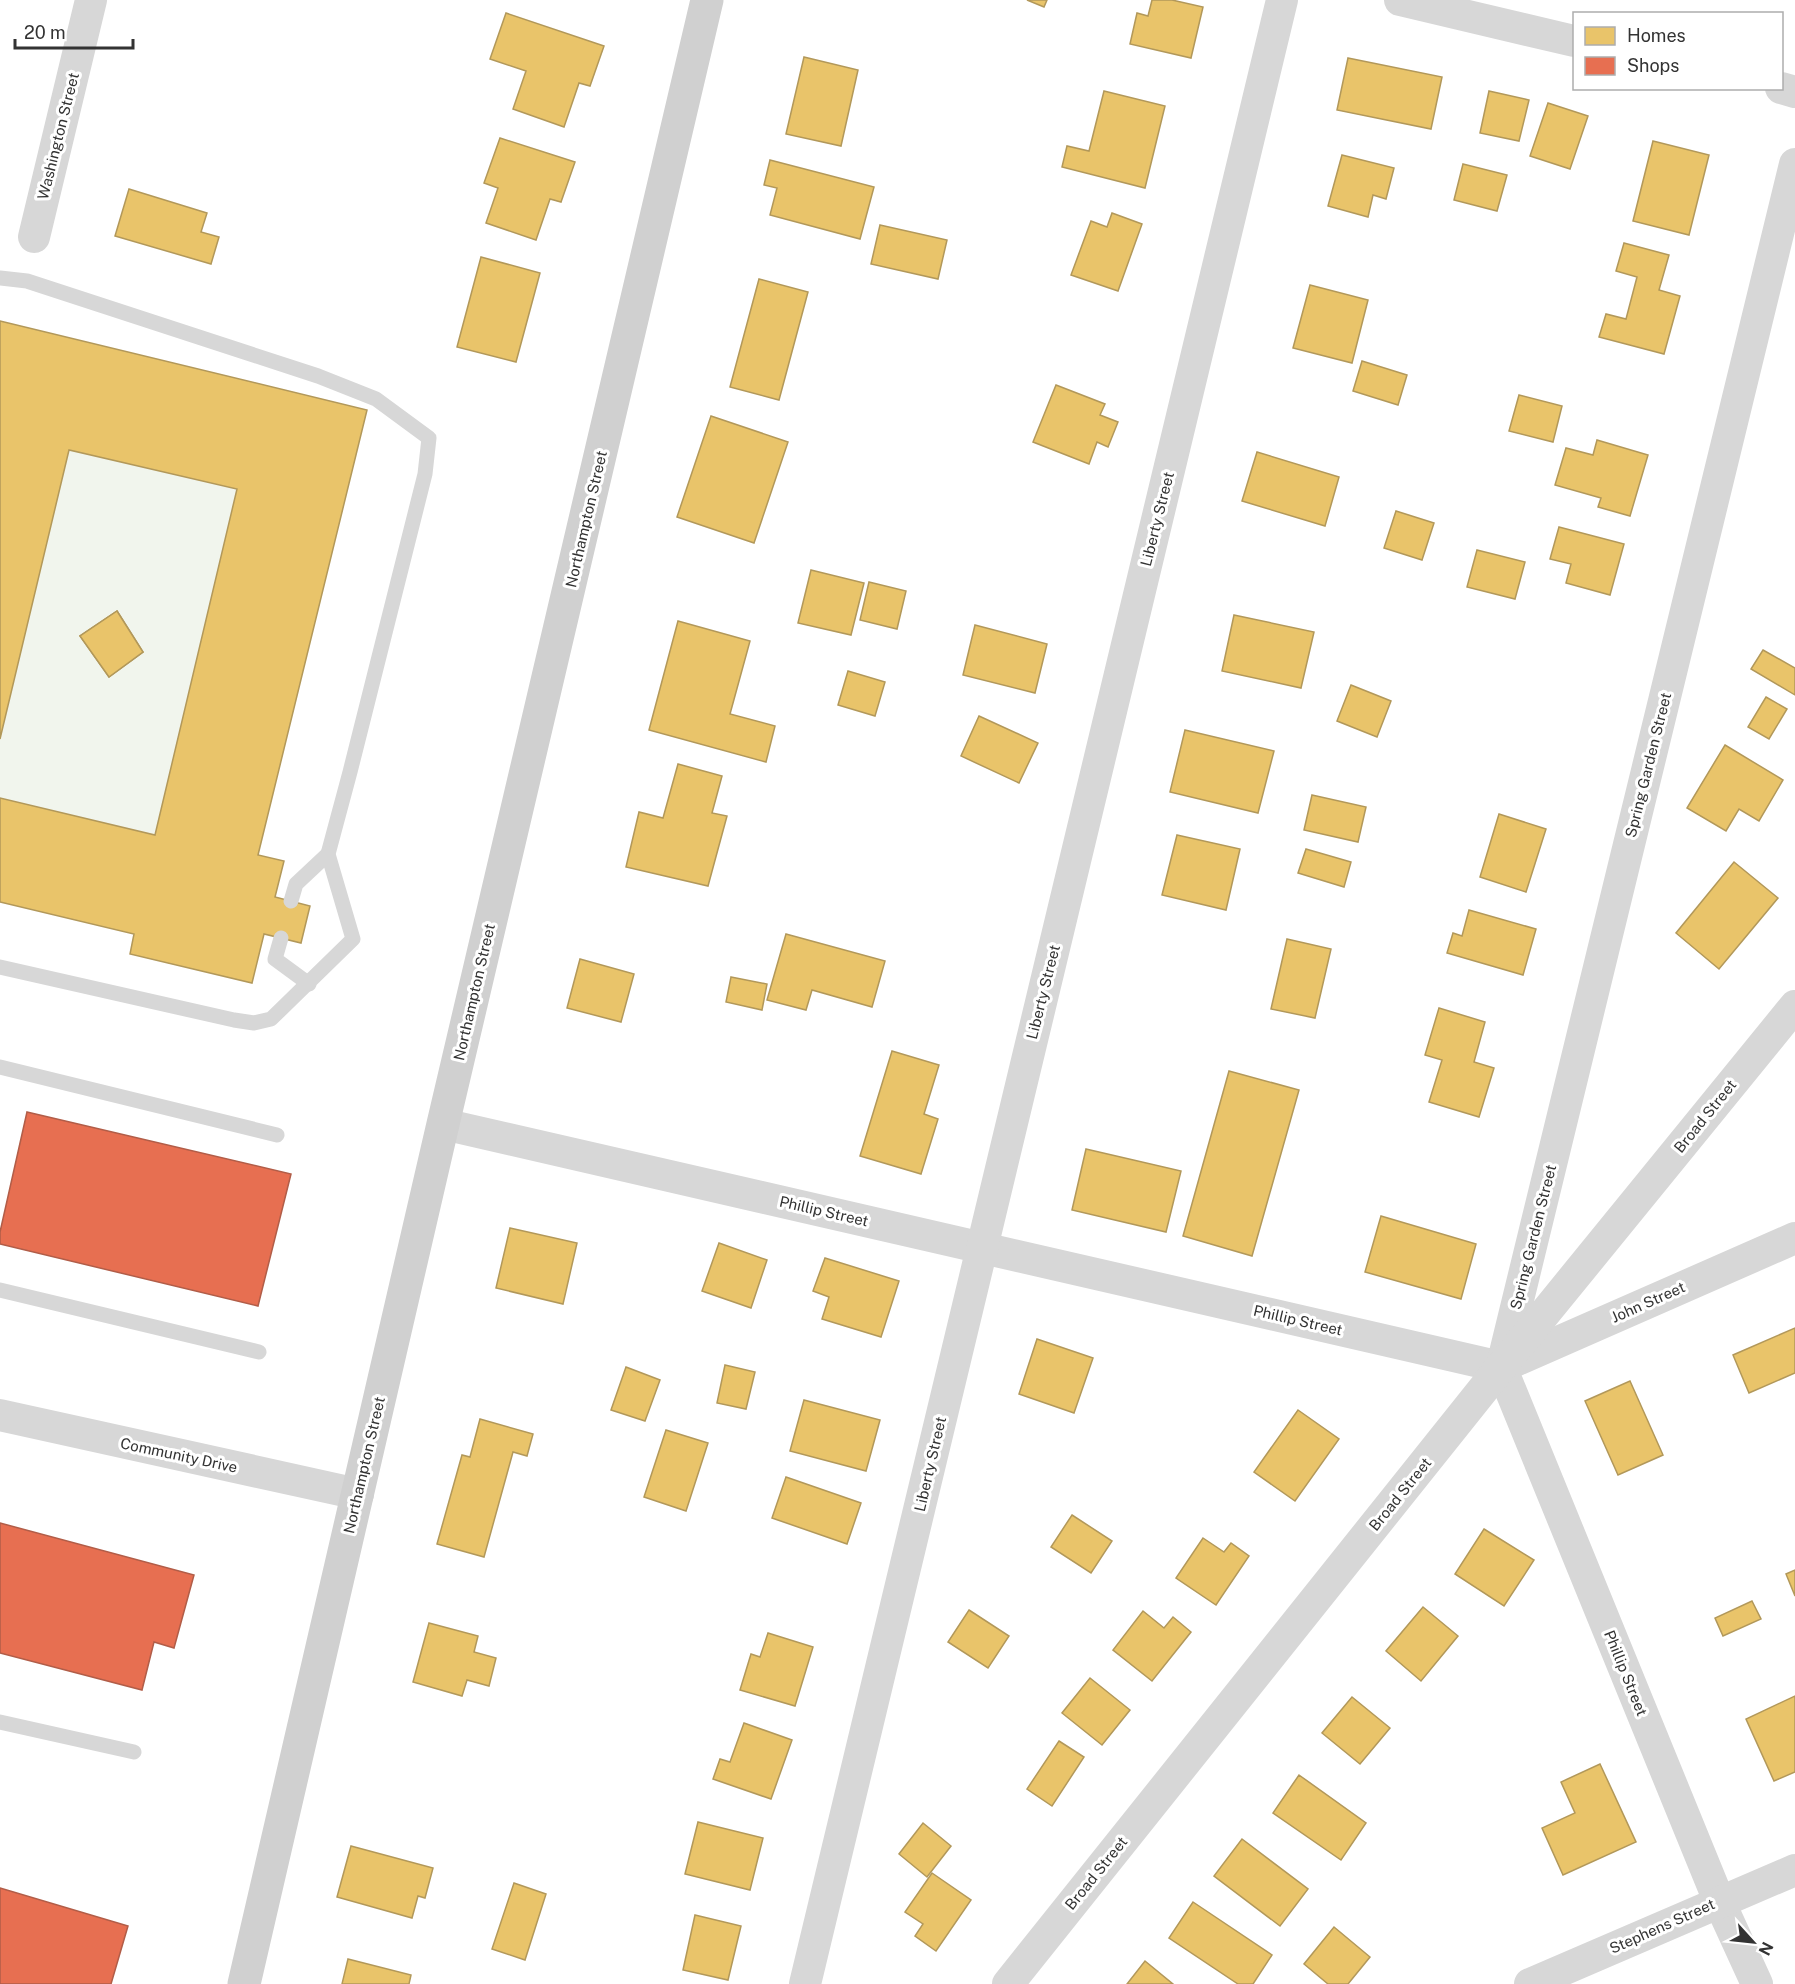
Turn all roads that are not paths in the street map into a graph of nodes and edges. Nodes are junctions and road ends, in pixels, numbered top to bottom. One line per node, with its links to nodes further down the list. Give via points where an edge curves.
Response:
1 (91, 0): 7 (street, Washington Street)
2 (707, 0): 16 (street, Northampton Street)
3 (1282, 0): 19 (street, Liberty Street)
4 (1400, 0): 5 (street)
5 (1573, 40)
6 (1795, 164): 22 (street, Spring Garden Street)
7 (34, 237)
8 (0, 278): 9 (lane, via 27,281 318,376 376,399 429,438 426,474)
9 (328, 854): 10 (lane, via 296,884); 13 (lane, via 354,939)
10 (291, 901)
11 (281, 938): 13 (lane, via 275,959)
12 (0, 967): 13 (lane, via 254,1023 271,1018)
13 (309, 984)
14 (1795, 1006): 22 (street, Broad Street)
15 (0, 1067): 17 (lane)
16 (443, 1124): 19 (street, Phillip Street); 24 (street, Northampton Street)
17 (277, 1135)
18 (1795, 1238): 22 (street, John Street)
19 (982, 1248): 22 (street, Phillip Street); 30 (street, Liberty Street)
20 (0, 1290): 21 (lane)
21 (259, 1353)
22 (1501, 1367): 28 (street, Phillip Street); 31 (street, Broad Street)
23 (0, 1416): 24 (street, Community Drive)
24 (358, 1494): 29 (street, Northampton Street)
25 (0, 1722): 26 (lane)
26 (134, 1752)
27 (1795, 1870): 28 (street, Stephens Street)
28 (1719, 1901): 32 (street, Stephens Street); 33 (street, Phillip Street)
29 (244, 1984)
30 (805, 1984)
31 (1008, 1984)
32 (1530, 1984)
33 (1757, 1984)

